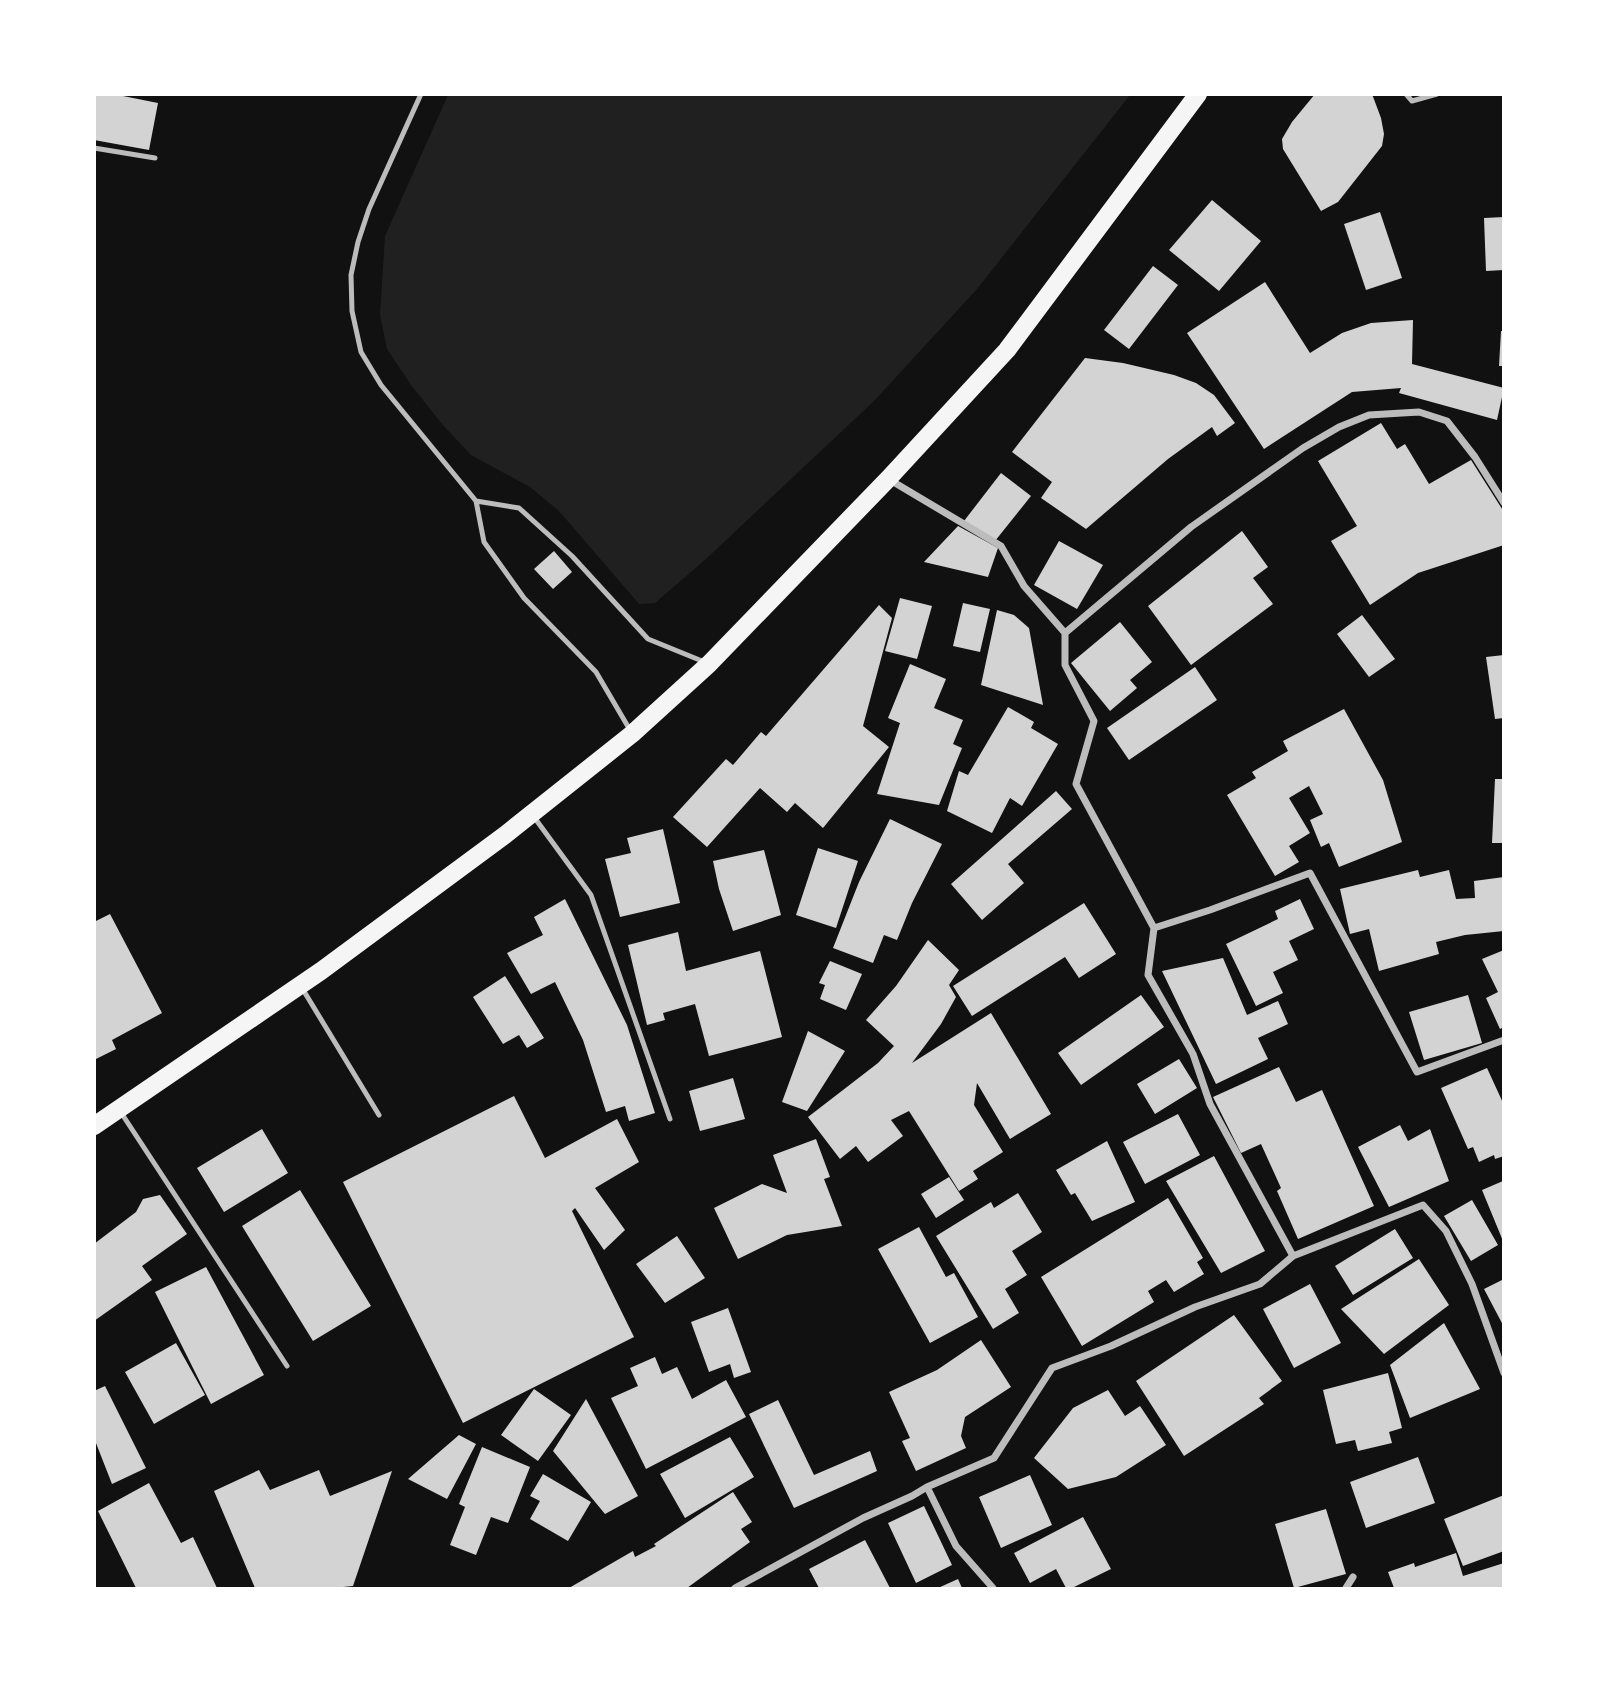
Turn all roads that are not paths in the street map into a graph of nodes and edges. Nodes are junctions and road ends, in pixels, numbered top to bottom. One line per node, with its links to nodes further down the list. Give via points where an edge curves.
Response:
1 (421, 94): 8 (lane, via 358,242 351,275 352,312 361,352 380,385)
2 (1198, 94): 7 (main road, via 1007,350)
3 (1406, 94): 4 (lane, via 1412,101)
4 (1437, 94)
5 (94, 148): 6 (lane)
6 (155, 158)
7 (888, 479): 10 (street, via 1001,545 1024,586); 11 (main road)
8 (476, 501): 11 (lane, via 519,508 572,556 648,639); 12 (lane, via 484,542 524,598 596,672)
9 (1503, 503): 10 (street, via 1447,421 1419,412 1368,415 1303,448 1191,527)
10 (1065, 633): 14 (street, via 1065,665 1094,721 1076,784)
11 (709, 664): 12 (main road)
12 (632, 734): 13 (main road)
13 (532, 814): 15 (main road); 19 (lane, via 591,895)
14 (1154, 928): 16 (street, via 1310,873 1417,1072); 21 (street, via 1149,975 1193,1054 1210,1104)
15 (301, 985): 17 (main road); 18 (lane)
16 (1503, 1040)
17 (120, 1110): 20 (main road); 22 (lane)
18 (379, 1115)
19 (670, 1119)
20 (94, 1126)
21 (1293, 1256): 23 (street, via 1423,1205 1446,1231 1472,1284); 24 (street, via 1260,1284 1052,1368 994,1458)
22 (287, 1366)
23 (1503, 1373)
24 (927, 1487): 26 (street); 27 (street, via 956,1546)
25 (1353, 1577): 28 (street)
26 (735, 1588)
27 (993, 1588)
28 (1346, 1588)

